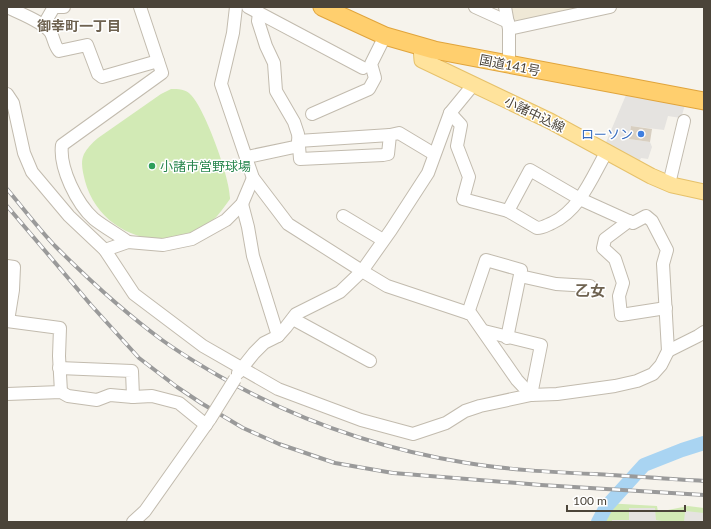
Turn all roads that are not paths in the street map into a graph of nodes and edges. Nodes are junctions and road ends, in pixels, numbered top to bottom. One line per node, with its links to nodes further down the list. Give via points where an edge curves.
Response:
1 (7, 7): 11 (street)
2 (64, 7): 11 (street, via 54,7)
3 (140, 7): 15 (street)
4 (236, 7): 28 (street, via 233,33 221,84)
5 (248, 7): 10 (street)
6 (475, 7): 12 (street)
7 (505, 7): 12 (street)
8 (610, 7): 12 (street)
9 (327, 8): 13 (highway, 国道141号)
10 (259, 13): 17 (street); 25 (street, via 258,21 274,63 276,91 294,122)
11 (43, 26): 15 (street, via 50,33 58,51 88,44 98,74 102,77)
12 (509, 26): 16 (street)
13 (385, 36): 14 (highway, 国道141号); 22 (street, via 371,64 375,78 369,90)
14 (421, 47): 16 (highway, 国道141号); 18 (main road, 小諸中込線, via 422,60)
15 (158, 61): 38 (street, via 162,73 62,145 68,179 77,198 93,218)
16 (509, 65): 20 (highway, 国道141号)
17 (363, 68)
18 (472, 85): 21 (street); 26 (main road, 小諸中込線)
19 (7, 94): 39 (street, via 13,103 24,153 32,172 69,216)
20 (704, 101)
21 (450, 113): 27 (street); 34 (street, via 461,125 457,146 469,177 463,199)
22 (312, 114)
23 (684, 121): 30 (street)
24 (390, 135): 25 (street); 25 (street, via 388,154 382,155 300,159); 27 (street, via 399,133)
25 (299, 144): 28 (street)
26 (607, 151): 30 (main road, 小諸中込線); 32 (street)
27 (434, 154): 37 (street, via 428,173)
28 (247, 157): 29 (street)
29 (253, 178): 33 (street); 41 (street, via 288,224)
30 (669, 184): 31 (main road, 小諸中込線)
31 (704, 192)
32 (580, 199): 34 (street, via 562,218 542,228 537,228); 34 (street, via 530,170); 36 (street)
33 (242, 204): 38 (street, via 226,220 192,239 163,245); 50 (street, via 252,256)
34 (508, 211)
35 (343, 216): 37 (street)
36 (629, 221): 44 (street, via 633,223 646,216 652,221 667,250 663,264); 44 (street, via 605,239 603,248 615,259 623,283 619,296 621,315)
37 (383, 240): 41 (street)
38 (128, 242): 39 (street)
39 (105, 250): 55 (street, via 134,294 203,346)
40 (7, 266): 47 (street, via 14,267)
41 (362, 271): 45 (street, via 386,286); 46 (street, via 340,292 296,314)
42 (520, 276): 43 (street, via 556,284); 45 (street, via 522,270 486,260); 51 (street)
43 (590, 286)
44 (666, 308): 52 (street)
45 (468, 313): 48 (street)
46 (293, 319): 50 (street); 53 (street)
47 (8, 321): 54 (street, via 60,328)
48 (484, 332): 51 (street); 58 (street, via 517,380)
49 (704, 332): 52 (street)
50 (278, 336): 55 (street, via 264,343)
51 (507, 338): 58 (street, via 541,345)
52 (668, 351): 58 (street, via 661,365 652,374 637,381 557,394)
53 (370, 361)
54 (59, 362): 56 (street); 59 (street, via 132,371)
55 (242, 368): 58 (street, via 278,388 321,406 413,434 446,423 465,411 480,406); 60 (street, bridge)
56 (61, 392): 57 (street); 59 (street, via 68,396 97,400 110,395)
57 (7, 394)
58 (531, 395)
59 (133, 397): 60 (street, via 152,396 179,404)
60 (208, 422): 61 (street, via 146,511)
61 (133, 522)

